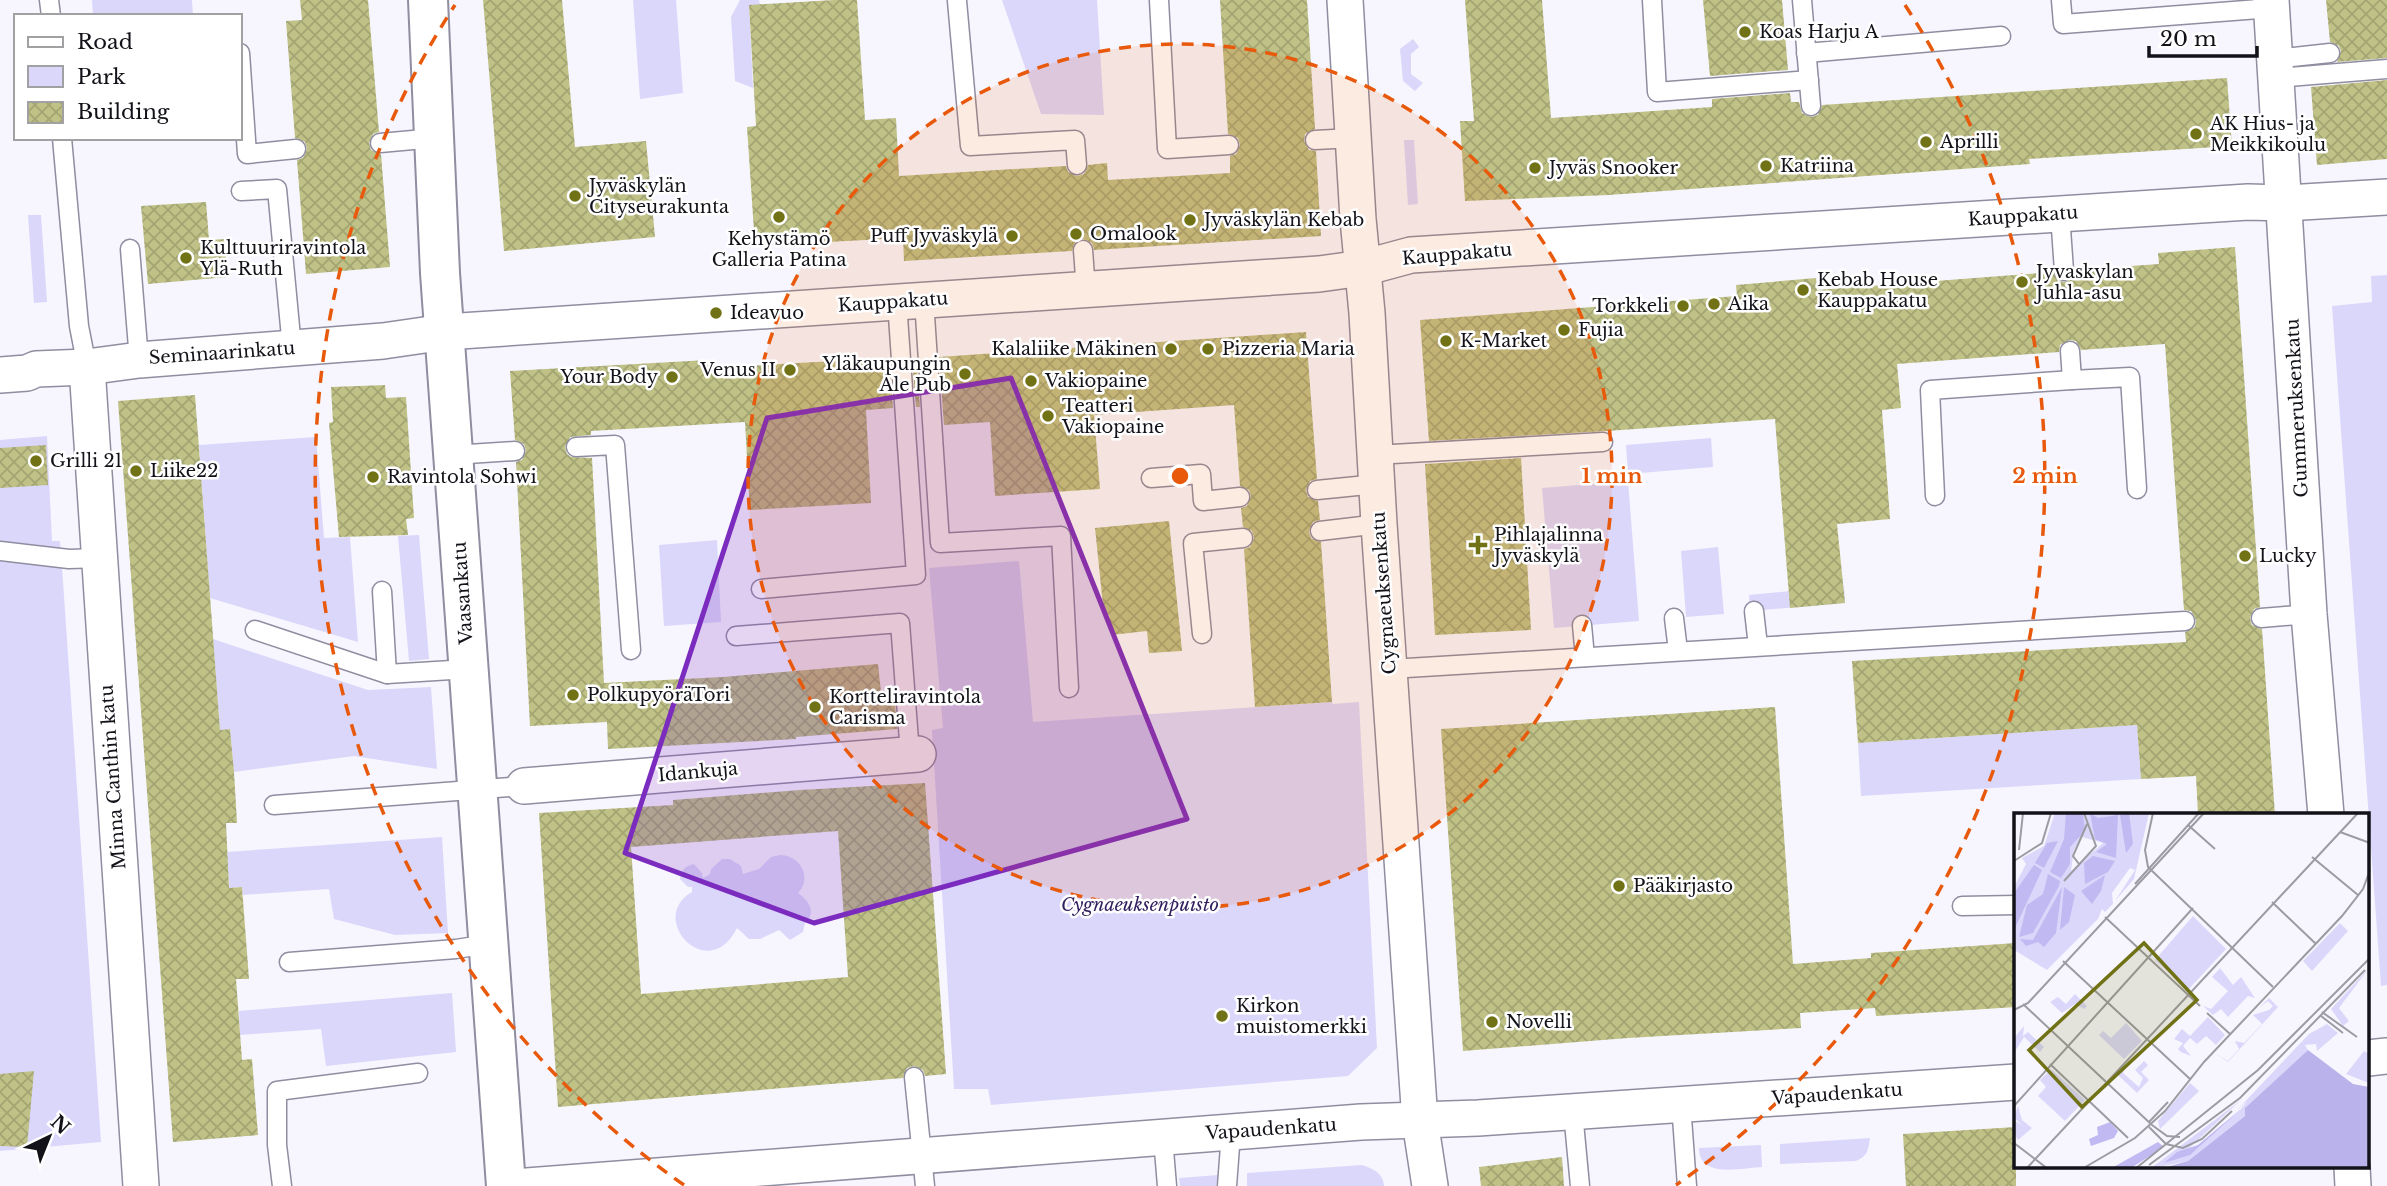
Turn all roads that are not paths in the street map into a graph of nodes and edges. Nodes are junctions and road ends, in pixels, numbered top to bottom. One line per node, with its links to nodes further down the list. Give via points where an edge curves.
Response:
1 (428, 0): 17 (main road, Vaasankatu)
2 (1159, 0): 22 (lane, via 1167,149)
3 (1345, 0): 18 (street, Cygnaeuksenkatu)
4 (1652, 0): 14 (lane, via 1657,92)
5 (1802, 0): 10 (lane)
6 (2061, 0): 8 (lane, via 2063,24)
7 (957, 1): 24 (lane, via 970,146 1075,140)
8 (2271, 4): 12 (street, Gummeruksenkatu)
9 (2001, 36): 10 (lane)
10 (1807, 53): 14 (lane)
11 (2330, 53): 12 (lane)
12 (2276, 68): 13 (lane); 27 (street, Gummeruksenkatu)
13 (2387, 69)
14 (1809, 80): 16 (lane)
15 (242, 82): 23 (lane, via 247,154)
16 (1811, 106)
17 (435, 138): 21 (lane); 35 (main road, Vaasankatu)
18 (1353, 138): 20 (lane); 31 (street, Cygnaeuksenkatu)
19 (62, 140): 39 (lane)
20 (1315, 140)
21 (380, 143)
22 (1229, 145)
23 (296, 149)
24 (1077, 165)
25 (241, 191): 36 (lane, via 277,189)
26 (2387, 197): 27 (street, Kauppakatu)
27 (2285, 203): 28 (street, Kauppakatu); 60 (street, Gummeruksenkatu)
28 (2060, 214): 31 (street, Kauppakatu, via 1411,255); 32 (lane)
29 (130, 249): 38 (lane)
30 (1083, 250): 33 (lane)
31 (1363, 268): 33 (street, Kauppakatu); 46 (street, Cygnaeuksenkatu)
32 (2064, 271)
33 (1086, 290): 34 (street, Kauppakatu)
34 (911, 301): 35 (street, Kauppakatu); 57 (lane, via 916,575); 75 (lane, via 940,543 1061,536)
35 (445, 332): 36 (street, Seminaarinkatu); 45 (main road, Vaasankatu)
36 (292, 348): 38 (street, Seminaarinkatu)
37 (2070, 351): 41 (lane)
38 (139, 360): 39 (street, Seminaarinkatu)
39 (87, 367): 40 (street, Seminaarinkatu); 56 (street, Minna Canthin katu)
40 (0, 375)
41 (2072, 380): 48 (lane, via 2130,377); 50 (lane, via 1930,390)
42 (1604, 442): 46 (lane)
43 (576, 447): 69 (lane, via 615,445)
44 (515, 451): 45 (lane)
45 (453, 455): 72 (main road, Vaasankatu)
46 (1376, 470): 49 (lane); 52 (street, Cygnaeuksenkatu)
47 (1151, 478): 51 (lane, via 1201,474 1203,501)
48 (2137, 489)
49 (1317, 490)
50 (1935, 496)
51 (1240, 497)
52 (1379, 524): 53 (lane); 73 (street, Cygnaeuksenkatu)
53 (1320, 531)
54 (1243, 538): 66 (lane, via 1193,543)
55 (0, 551): 56 (lane)
56 (101, 558): 96 (street, Minna Canthin katu)
57 (761, 589)
58 (382, 591): 74 (lane)
59 (1754, 611): 68 (lane)
60 (2309, 614): 62 (lane); 80 (street, Gummeruksenkatu)
61 (1674, 618): 70 (lane)
62 (2261, 618)
63 (2185, 621): 68 (lane)
64 (1582, 625): 71 (lane)
65 (255, 630): 74 (lane)
66 (1202, 634)
67 (736, 636): 76 (lane, via 900,623)
68 (1758, 646): 70 (lane)
69 (631, 650)
70 (1678, 652): 71 (lane)
71 (1585, 657): 73 (lane)
72 (468, 669): 74 (lane); 78 (main road, Vaasankatu)
73 (1390, 669): 90 (street, Cygnaeuksenkatu)
74 (387, 674)
75 (1069, 688)
76 (914, 754): 77 (street, Idankuja)
77 (524, 786): 78 (lane, Idankuja)
78 (477, 790): 79 (lane, Idankuja); 83 (main road, Vaasankatu)
79 (274, 805)
80 (2326, 813)
81 (2014, 905): 82 (lane)
82 (1962, 906)
83 (488, 944): 84 (lane); 98 (main road, Vaasankatu)
84 (289, 962)
85 (418, 1073): 97 (lane, via 276,1091)
86 (914, 1077): 94 (lane)
87 (2014, 1082): 88 (street, Vapaudenkatu)
88 (1681, 1104): 89 (street, Vapaudenkatu); 104 (lane)
89 (1573, 1112): 90 (street, Vapaudenkatu); 103 (lane)
90 (1420, 1121): 91 (street, Vapaudenkatu); 102 (street, Cygnaeuksenkatu)
91 (1231, 1132): 92 (street, Vapaudenkatu); 101 (lane)
92 (1163, 1138): 94 (street, Vapaudenkatu); 100 (lane)
93 (2352, 1168): 105 (street)
94 (924, 1171): 95 (street, Vapaudenkatu)
95 (711, 1180): 99 (street, Vapaudenkatu)
96 (141, 1186)
97 (282, 1186)
98 (506, 1186)
99 (527, 1186)
100 (1167, 1186)
101 (1227, 1186)
102 (1430, 1186)
103 (1580, 1186)
104 (1687, 1186)
105 (2353, 1186)

